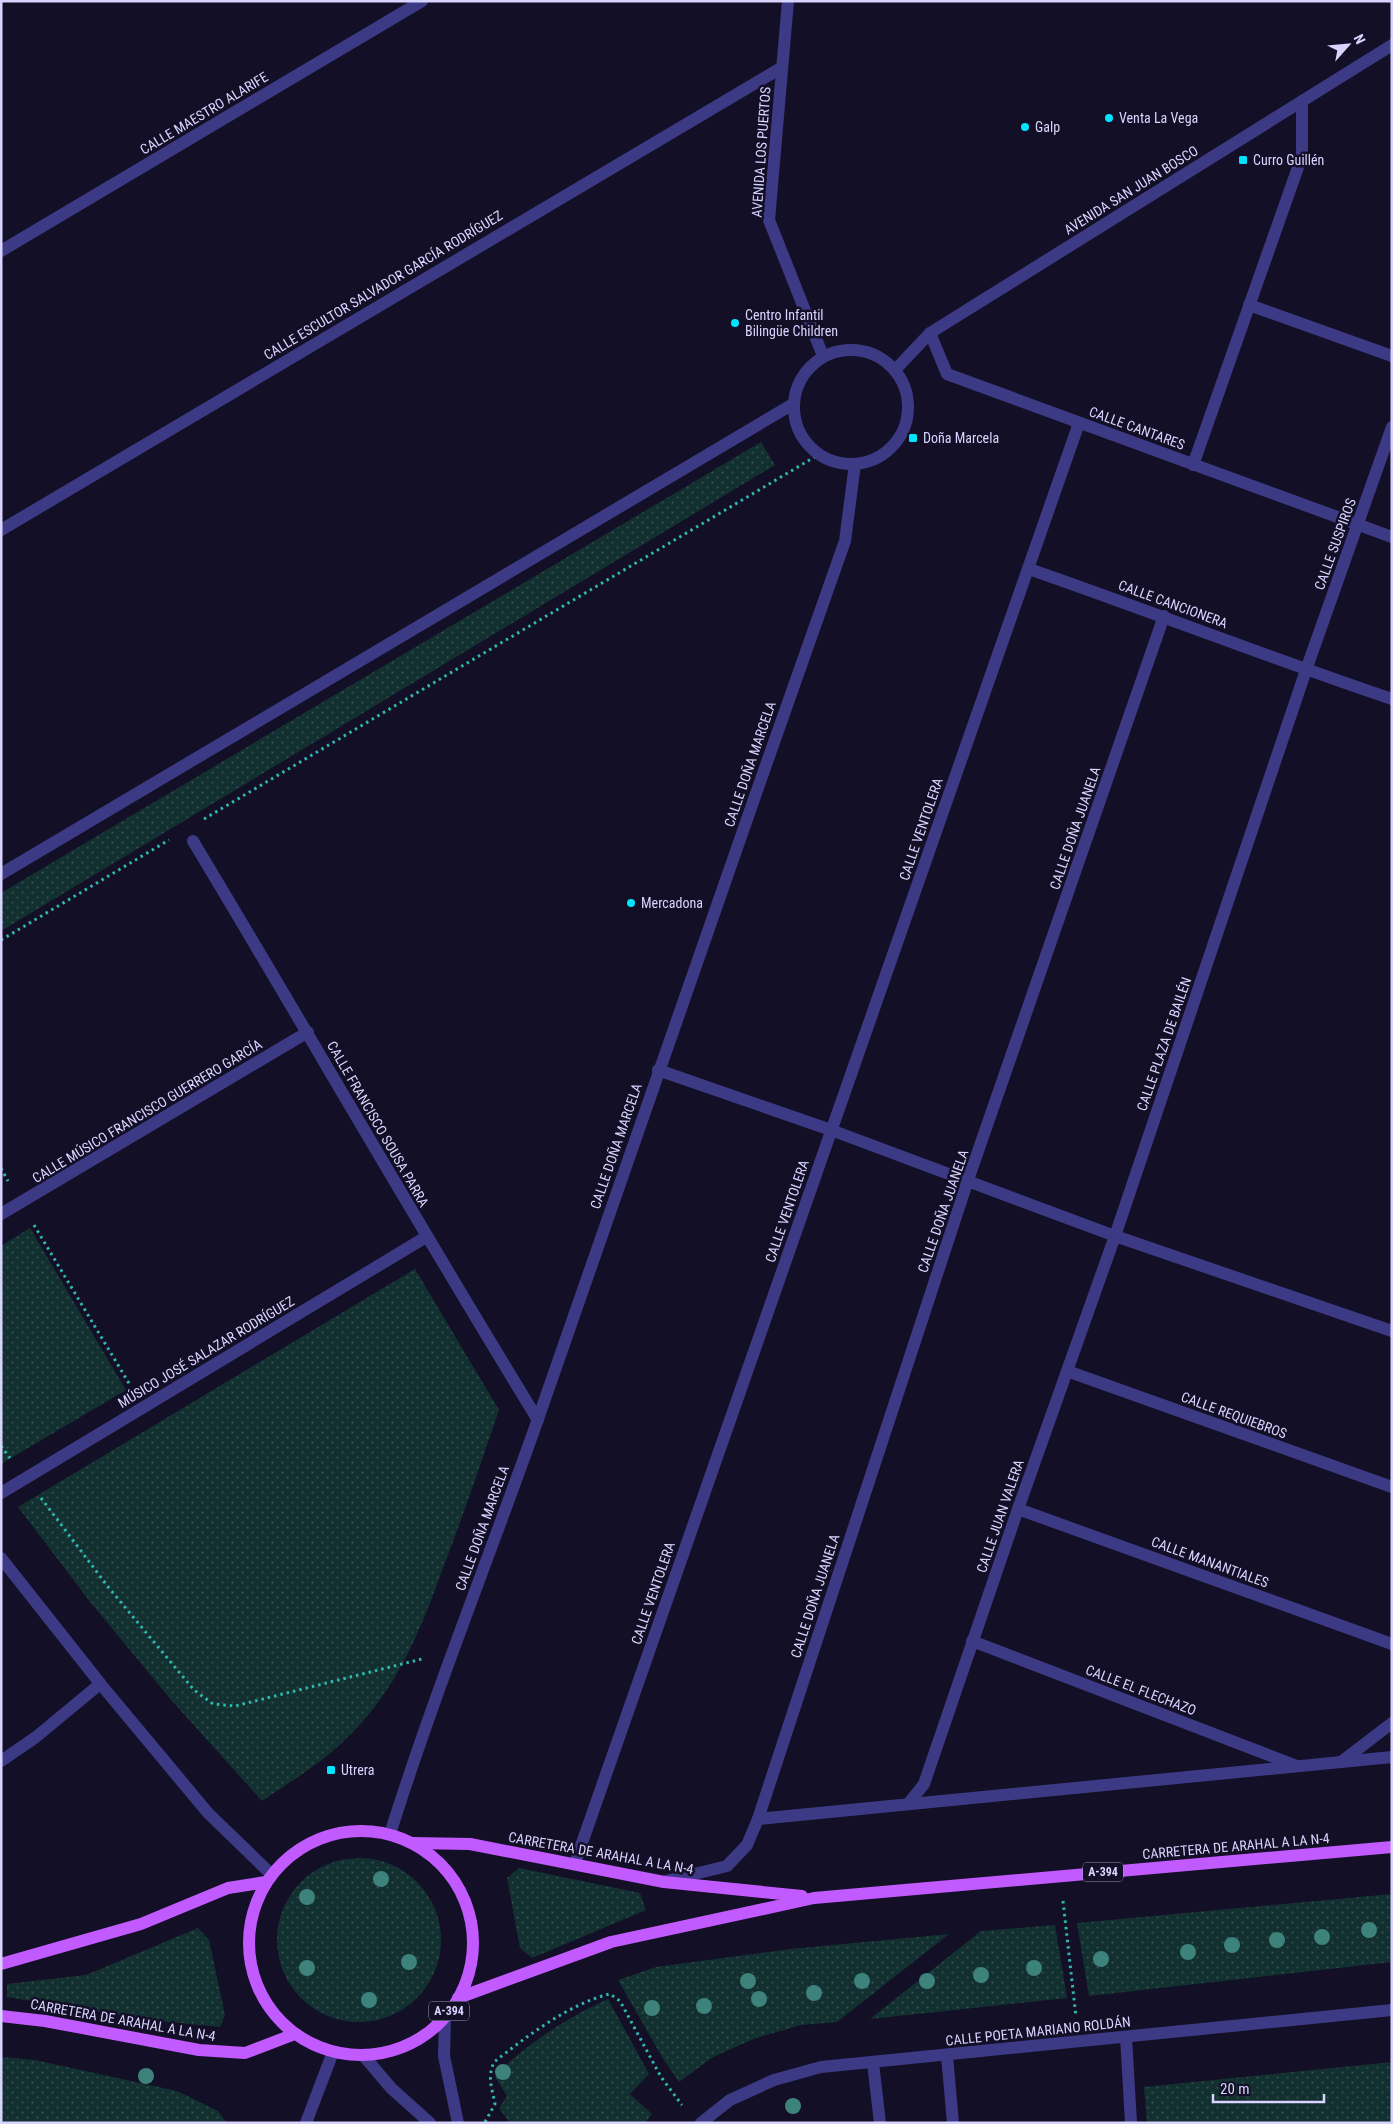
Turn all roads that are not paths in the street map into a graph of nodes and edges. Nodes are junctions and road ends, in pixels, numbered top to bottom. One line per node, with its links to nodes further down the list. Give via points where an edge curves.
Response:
1 (422, 1): 6 (street, CALLE MAESTRO ALARIFE)
2 (788, 1): 4 (street, AVENIDA LOS PUERTOS)
3 (1392, 45): 5 (street, AVENIDA SAN JUAN BOSCO)
4 (781, 68): 9 (street, AVENIDA LOS PUERTOS, via 769,220); 18 (street, CALLE ESCULTOR SALVADOR GARCÍA RODRÍGUEZ)
5 (1302, 101): 7 (street, via 1302,156); 8 (street, AVENIDA SAN JUAN BOSCO)
6 (1, 251)
7 (1249, 305): 10 (street); 16 (street)
8 (930, 333): 11 (street, AVENIDA SAN JUAN BOSCO); 13 (street, CALLE CANTARES, via 947,374)
9 (823, 356): 11 (street, via 841,349 861,350 880,357); 12 (street, via 807,368 797,385)
10 (1392, 356)
11 (895, 370): 15 (street, via 904,385 908,403 907,421 900,438 888,451 872,460)
12 (793, 404): 15 (street, via 796,423 804,440 818,454 836,462); 25 (street)
13 (1079, 423): 16 (street, CALLE CANTARES); 20 (street, CALLE VENTOLERA)
14 (1392, 427): 17 (street, CALLE SUSPIROS)
15 (855, 464): 27 (street, CALLE DOÑA MARCELA, via 845,541)
16 (1193, 465): 17 (street, CALLE CANTARES)
17 (1358, 526): 19 (street, CALLE CANTARES); 22 (street, CALLE SUSPIROS)
18 (1, 530)
19 (1392, 537)
20 (1029, 569): 21 (street, CALLE CANCIONERA); 28 (street, CALLE VENTOLERA)
21 (1164, 616): 22 (street, CALLE CANCIONERA); 29 (street, CALLE DOÑA JUANELA)
22 (1306, 670): 23 (street); 31 (street, CALLE PLAZA DE BAILÉN)
23 (1392, 699)
24 (194, 842): 26 (street, CALLE FRANCISCO SOUSA PARRA)
25 (1, 874)
26 (308, 1032): 30 (street, CALLE MÚSICO FRANCISCO GUERRERO GARCÍA); 32 (street, CALLE FRANCISCO SOUSA PARRA)
27 (658, 1070): 28 (street); 35 (street, CALLE DOÑA MARCELA)
28 (831, 1130): 29 (street); 53 (street, CALLE VENTOLERA)
29 (968, 1180): 31 (street); 49 (street, CALLE DOÑA JUANELA)
30 (1, 1214)
31 (1115, 1236): 33 (street); 34 (street, CALLE JUAN VALERA)
32 (426, 1237): 35 (street, CALLE FRANCISCO SOUSA PARRA); 37 (street, MÚSICO JOSÉ SALAZAR RODRÍGUEZ)
33 (1392, 1331)
34 (1067, 1371): 36 (street, CALLE REQUIEBROS); 38 (street, CALLE JUAN VALERA)
35 (538, 1420): 50 (street, CALLE DOÑA MARCELA, via 418,1745)
36 (1392, 1488)
37 (1, 1493)
38 (1018, 1509): 40 (street, CALLE JUAN VALERA); 41 (street, CALLE MANANTIALES)
39 (1, 1558): 42 (street)
40 (972, 1641): 47 (street, CALLE EL FLECHAZO); 48 (street, CALLE JUAN VALERA, via 924,1784)
41 (1392, 1644)
42 (100, 1684): 45 (street, via 36,1738); 54 (street, via 208,1813)
43 (1392, 1723): 46 (street)
44 (1392, 1757): 46 (street)
45 (1, 1761)
46 (1341, 1762): 47 (street)
47 (1300, 1767): 48 (street)
48 (909, 1803): 49 (street)
49 (758, 1819): 55 (street, CALLE DOÑA JUANELA, via 747,1845 727,1866)
50 (390, 1834): 51 (main road, A-394); 54 (main road, A-394, via 357,1830 325,1836 295,1851)
51 (412, 1843): 53 (main road, CARRETERA DE ARAHAL A LA N-4 / A-394, via 470,1844); 58 (main road, A-394, via 436,1860 456,1883 468,1910 473,1940 470,1970)
52 (1392, 1847): 56 (main road, CARRETERA DE ARAHAL A LA N-4 / A-394)
53 (575, 1863): 55 (main road, CARRETERA DE ARAHAL A LA N-4 / A-394)
54 (269, 1878): 57 (main road, via 228,1888 141,1924); 62 (main road, A-394, via 252,1913 248,1947 255,1981 271,2010)
55 (664, 1882): 56 (main road, CARRETERA DE ARAHAL A LA N-4 / A-394)
56 (814, 1898): 58 (main road, CARRETERA DE ARAHAL A LA N-4 / A-394, via 611,1942)
57 (1, 1964)
58 (458, 1998): 61 (main road, A-394)
59 (1392, 2010): 63 (street, CALLE POETA MARIANO ROLDÁN)
60 (1, 2016): 62 (main road, CARRETERA DE ARAHAL A LA N-4, via 45,2021 199,2050 245,2053)
61 (445, 2018): 65 (main road, A-394, via 422,2037 394,2050); 70 (street, via 444,2056)
62 (295, 2034): 64 (main road, A-394)
63 (1126, 2038): 66 (street, CALLE POETA MARIANO ROLDÁN); 74 (street)
64 (333, 2052): 65 (main road, A-394); 68 (street)
65 (363, 2055): 69 (street, via 391,2088)
66 (947, 2056): 67 (street, CALLE POETA MARIANO ROLDÁN); 73 (street)
67 (873, 2063): 71 (street, CALLE POETA MARIANO ROLDÁN, via 821,2067 774,2080 730,2100); 72 (street)
68 (306, 2123)
69 (430, 2123)
70 (458, 2123)
71 (701, 2123)
72 (880, 2123)
73 (953, 2123)
74 (1131, 2123)

